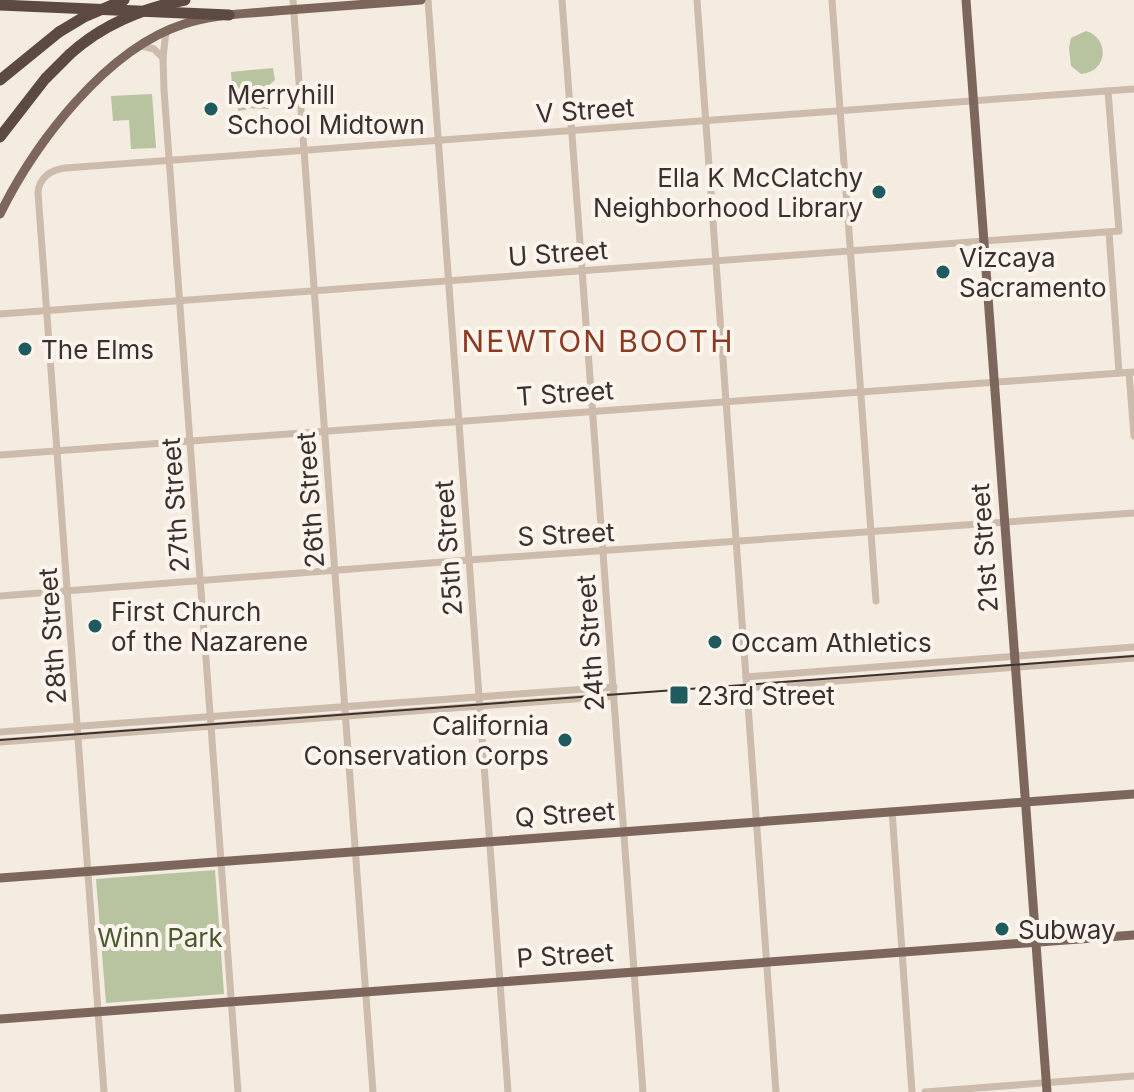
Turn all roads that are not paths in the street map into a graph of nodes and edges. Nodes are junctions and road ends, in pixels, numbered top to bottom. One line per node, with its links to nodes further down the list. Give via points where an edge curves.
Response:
1 (124, 0): 15 (highway, bridge, via 59,32)
2 (185, 0): 22 (highway, bridge, via 149,9 93,36 37,89)
3 (421, 0): 10 (main road)
4 (428, 0): 23 (street, 25th Street)
5 (562, 0): 21 (street, 24th Street)
6 (697, 0): 20 (street)
7 (832, 0): 19 (street)
8 (966, 0): 18 (main road, 21st Street)
9 (0, 5): 11 (highway)
10 (293, 5): 11 (main road); 24 (street, 26th Street)
11 (229, 15): 12 (main road)
12 (166, 31): 13 (main road); 14 (street, 27th Street)
13 (140, 46): 14 (street, via 151,47); 27 (main road, via 100,79 56,127)
14 (163, 58): 25 (street, 27th Street)
15 (0, 80)
16 (1134, 89): 17 (street, V Street)
17 (1108, 91): 18 (street, V Street); 28 (street, U Street, via 1119,231)
18 (974, 101): 19 (street, V Street); 29 (main road, 21st Street)
19 (840, 111): 20 (street, V Street); 30 (street)
20 (706, 121): 21 (street, V Street); 31 (street)
21 (572, 130): 23 (street, V Street); 32 (street, 24th Street)
22 (0, 137)
23 (438, 141): 24 (street, V Street); 33 (street, 25th Street)
24 (304, 150): 25 (street, V Street); 34 (street, 26th Street)
25 (170, 160): 26 (street, V Street, via 59,169); 35 (street, 27th Street)
26 (43, 179): 36 (street, 28th Street, via 38,193)
27 (0, 214)
28 (1109, 232): 29 (street, U Street); 39 (street)
29 (984, 240): 30 (street, U Street); 40 (main road, 21st Street)
30 (851, 251): 31 (street, U Street); 41 (street)
31 (716, 261): 32 (street, U Street); 42 (street)
32 (583, 271): 33 (street, U Street); 43 (street, 24th Street)
33 (448, 281): 34 (street, U Street); 44 (street, 25th Street)
34 (314, 290): 35 (street, U Street); 45 (street, 26th Street)
35 (180, 300): 36 (street, U Street); 47 (street, 27th Street)
36 (47, 310): 37 (street, U Street); 48 (street, 28th Street)
37 (0, 314)
38 (1132, 372): 39 (street, T Street); 46 (street)
39 (1119, 373): 40 (street, T Street)
40 (995, 382): 41 (street, T Street); 51 (main road, 21st Street)
41 (861, 391): 42 (street, T Street); 52 (street)
42 (727, 401): 43 (street, T Street); 53 (street)
43 (593, 411): 44 (street, T Street); 54 (street, 24th Street)
44 (459, 421): 45 (street, T Street); 55 (street, 25th Street)
45 (325, 431): 47 (street, T Street); 56 (street, 26th Street)
46 (1134, 436)
47 (191, 441): 48 (street, T Street); 57 (street, 27th Street)
48 (58, 451): 49 (street, T Street); 58 (street, 28th Street)
49 (0, 455)
50 (1134, 513): 51 (street, S Street)
51 (1005, 522): 52 (street, S Street); 63 (main road, 21st Street)
52 (871, 531): 53 (street, S Street); 60 (street)
53 (737, 542): 54 (street, S Street); 64 (street)
54 (603, 551): 55 (street, S Street); 65 (street, 24th Street)
55 (469, 560): 56 (street, S Street); 68 (street, 25th Street)
56 (335, 571): 57 (street, S Street); 69 (street, 26th Street)
57 (201, 581): 58 (street, S Street); 71 (street, 27th Street)
58 (69, 590): 59 (street, S Street); 73 (street, 28th Street)
59 (0, 596)
60 (876, 601)
61 (1134, 647): 63 (street)
62 (1134, 658): 63 (street)
63 (1015, 662): 64 (street); 66 (street); 79 (main road, 21st Street)
64 (746, 677): 66 (street)
65 (614, 687): 67 (street, 24th Street); 68 (street)
66 (747, 688): 81 (street)
67 (614, 696): 70 (street); 82 (street, 24th Street)
68 (480, 697): 69 (street); 70 (street, 25th Street)
69 (346, 706): 71 (street); 72 (street, 26th Street)
70 (481, 706): 72 (street); 83 (street, 25th Street)
71 (211, 716): 73 (street); 74 (street, 27th Street)
72 (346, 716): 74 (street); 84 (street, 26th Street)
73 (78, 726): 75 (street); 76 (street, 28th Street)
74 (212, 726): 76 (street); 85 (street, 27th Street)
75 (0, 732)
76 (78, 736): 77 (street); 86 (street, 28th Street)
77 (0, 742)
78 (1134, 794): 79 (main road, Q Street)
79 (1025, 802): 80 (main road, Q Street); 89 (main road, 21st Street)
80 (892, 811): 81 (main road, Q Street); 90 (street)
81 (757, 822): 82 (main road, Q Street); 91 (street)
82 (625, 832): 83 (main road, Q Street); 92 (street, 24th Street)
83 (491, 842): 84 (main road, Q Street); 93 (street, 25th Street)
84 (356, 851): 85 (main road, Q Street); 94 (street, 26th Street)
85 (222, 861): 86 (main road, Q Street); 95 (street, 27th Street)
86 (88, 871): 87 (main road, Q Street); 96 (street, 28th Street)
87 (0, 878)
88 (1134, 935): 89 (main road, P Street)
89 (1035, 942): 90 (main road, P Street); 99 (main road, 21st Street)
90 (902, 952): 91 (main road, P Street); 106 (street)
91 (768, 962): 92 (main road, P Street); 105 (street)
92 (634, 972): 93 (main road, P Street); 104 (street, 24th Street)
93 (501, 982): 94 (main road, P Street); 103 (street, 25th Street)
94 (366, 992): 95 (main road, P Street); 102 (street, 26th Street)
95 (233, 1002): 96 (main road, P Street); 101 (street, 27th Street)
96 (98, 1011): 97 (main road, P Street); 100 (street, 28th Street)
97 (0, 1019)
98 (1134, 1076): 99 (street)
99 (1047, 1087): 107 (street)
100 (104, 1092)
101 (238, 1092)
102 (373, 1092)
103 (508, 1092)
104 (643, 1092)
105 (776, 1092)
106 (912, 1092)
107 (925, 1092)

